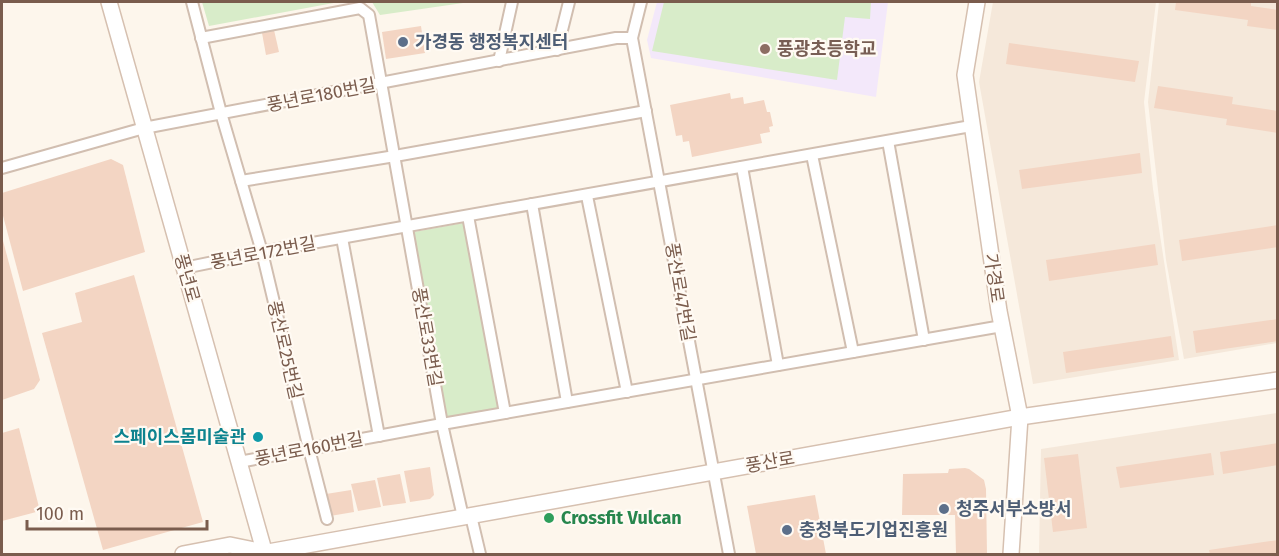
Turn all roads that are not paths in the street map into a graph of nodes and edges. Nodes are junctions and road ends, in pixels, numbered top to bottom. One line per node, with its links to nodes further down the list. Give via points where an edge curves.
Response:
1 (109, 2): 15 (street, 풍년로)
2 (192, 2): 7 (street, 풍산로25번길)
3 (513, 2): 10 (street)
4 (569, 2): 9 (street)
5 (641, 2): 8 (street, 풍산로47번길)
6 (977, 2): 14 (street, 가경로, via 965,75)
7 (201, 38): 11 (street, via 360,8 369,15); 13 (street, 풍산로25번길)
8 (632, 38): 9 (street, 풍년로180번길); 12 (street, 풍산로47번길)
9 (557, 50): 10 (street, 풍년로180번길)
10 (499, 61): 11 (street, 풍년로180번길)
11 (382, 83): 13 (street, 풍년로180번길); 18 (street, 풍산로33번길)
12 (646, 111): 18 (street); 22 (street, 풍산로47번길)
13 (221, 113): 15 (street, 풍년로180번길); 21 (street, 풍산로25번길)
14 (971, 126): 16 (street, 풍년로172번길); 30 (street, 가경로)
15 (144, 128): 20 (street, 풍년로180번길); 29 (street, 풍년로)
16 (888, 141): 17 (street, 풍년로172번길); 31 (street)
17 (812, 155): 19 (street, 풍년로172번길); 33 (street)
18 (395, 156): 21 (street); 26 (street, 풍산로33번길)
19 (742, 167): 22 (street, 풍년로172번길); 34 (street)
20 (2, 168)
21 (241, 181): 28 (street, 풍산로25번길)
22 (660, 182): 23 (street, 풍년로172번길); 35 (street, 풍산로47번길)
23 (587, 196): 24 (street, 풍년로172번길); 37 (street)
24 (532, 204): 25 (street, 풍년로172번길); 38 (street)
25 (468, 216): 26 (street, 풍년로172번길); 39 (street)
26 (407, 226): 27 (street, 풍년로172번길); 41 (street, 풍산로33번길)
27 (342, 238): 28 (street, 풍년로172번길); 32 (street, 풍년로172번길)
28 (262, 252): 29 (street, 풍년로172번길); 43 (street, 풍산로25번길)
29 (184, 268): 44 (street, 풍년로)
30 (1002, 326): 31 (street, 풍년로160번길); 40 (street, 가경로)
31 (924, 340): 33 (street, 풍년로160번길)
32 (361, 341): 42 (street, 풍년로160번길)
33 (853, 352): 34 (street, 풍년로160번길)
34 (778, 365): 35 (street, 풍년로160번길)
35 (696, 379): 37 (street, 풍년로160번길); 45 (street, 풍산로47번길)
36 (1278, 380): 40 (street, 풍산로)
37 (627, 392): 38 (street, 풍년로160번길)
38 (567, 402): 39 (street, 풍년로160번길)
39 (505, 413): 41 (street, 풍년로160번길)
40 (1020, 417): 45 (street, 풍산로); 52 (street, 가경로)
41 (442, 424): 42 (street, 풍년로160번길); 46 (street, 풍산로33번길)
42 (379, 435): 43 (street, 풍년로160번길)
43 (309, 450): 44 (street, 풍년로160번길); 47 (street, 풍산로25번길)
44 (239, 462): 48 (street, 풍년로)
45 (713, 472): 46 (street, 풍산로); 51 (street, 풍산로47번길)
46 (467, 516): 48 (street, 풍산로); 50 (street, 풍산로33번길)
47 (327, 519)
48 (262, 554): 49 (street, 풍산로, via 230,545)
49 (183, 555)
50 (480, 555)
51 (729, 555)
52 (1011, 555)

